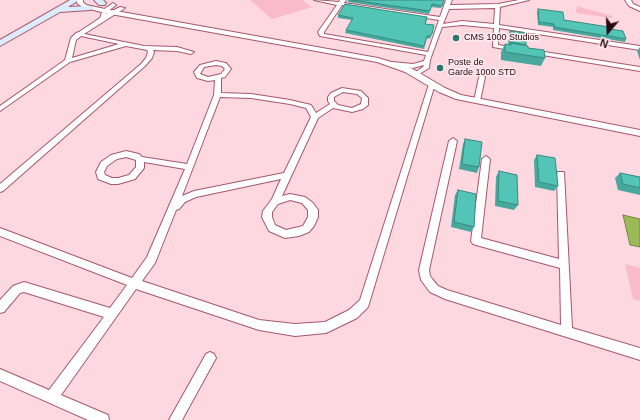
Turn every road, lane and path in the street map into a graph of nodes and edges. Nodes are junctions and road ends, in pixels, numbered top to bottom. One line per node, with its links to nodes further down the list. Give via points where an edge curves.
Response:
1 (317, 0): 7 (street)
2 (449, 0): 10 (street)
3 (526, 0): 9 (street)
4 (628, 0): 13 (street, via 631,5)
5 (78, 1): 6 (street); 11 (street); 15 (main road)
6 (100, 1): 8 (street)
7 (342, 2): 18 (street); 28 (street, via 321,32 322,35)
8 (113, 5): 12 (street); 14 (street)
9 (498, 6): 10 (street); 20 (street)
10 (447, 7): 18 (street)
11 (90, 8): 14 (street); 15 (main road)
12 (122, 8): 16 (street); 21 (street)
13 (640, 9)
14 (105, 11): 16 (street); 17 (street)
15 (53, 12): 23 (main road)
16 (115, 13): 17 (street); 21 (street)
17 (102, 19): 22 (street)
18 (443, 19): 19 (street)
19 (440, 26): 20 (street, via 462,23); 28 (street)
20 (496, 26): 26 (street); 31 (street, via 495,46)
21 (200, 27): 30 (street)
22 (78, 34): 24 (street); 29 (street, via 71,42)
23 (0, 43)
24 (126, 44): 25 (street); 29 (street)
25 (144, 48): 27 (street); 48 (street, via 151,52 143,65)
26 (640, 48)
27 (191, 52)
28 (429, 57): 30 (street, via 419,66); 32 (street, via 426,68)
29 (68, 61): 39 (street)
30 (392, 64): 32 (street)
31 (640, 69)
32 (416, 74): 35 (street)
33 (482, 77): 37 (street)
34 (218, 78): 36 (street)
35 (432, 84): 37 (street, via 450,94); 53 (street, via 364,303 353,314 326,327 295,330 259,324)
36 (217, 95): 40 (street, via 251,96 290,102 308,108); 45 (street)
37 (477, 102): 41 (street)
38 (333, 105): 38 (street, via 352,110 361,107 365,98 354,90 342,90 331,97); 40 (street)
39 (0, 109)
40 (315, 117): 47 (street)
41 (640, 135)
42 (453, 141): 56 (street, via 424,270 425,278 434,289 445,294)
43 (140, 159): 43 (street, via 132,154 114,157 101,168 101,177 111,182 125,180 140,168); 45 (street)
44 (486, 159): 52 (street, via 476,241)
45 (190, 167): 50 (street)
46 (561, 174): 52 (street)
47 (288, 175): 49 (street); 50 (street, via 194,194 182,200)
48 (0, 189)
49 (275, 201): 49 (street, via 267,217 272,228 284,234 300,232 311,223 313,210 305,200 290,197)
50 (171, 213): 53 (street, via 151,260)
51 (0, 232): 53 (street)
52 (565, 265): 56 (street)
53 (134, 283): 55 (street)
54 (0, 308): 55 (street, via 18,289 24,287)
55 (112, 314): 60 (street)
56 (567, 332): 57 (street)
57 (640, 354)
58 (210, 358): 62 (street)
59 (0, 375): 60 (street)
60 (52, 398): 61 (street)
61 (103, 420)
62 (175, 420)

